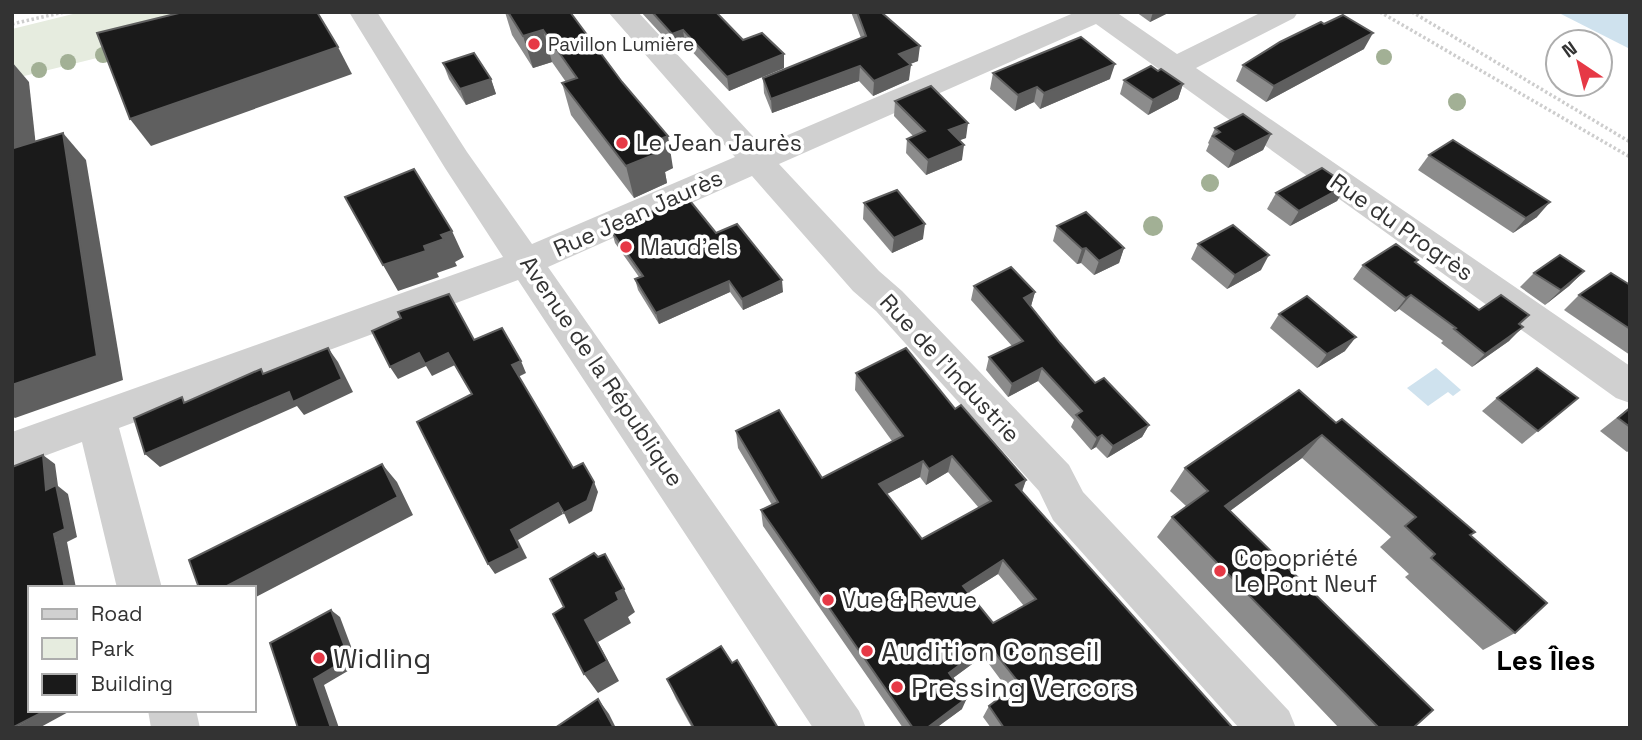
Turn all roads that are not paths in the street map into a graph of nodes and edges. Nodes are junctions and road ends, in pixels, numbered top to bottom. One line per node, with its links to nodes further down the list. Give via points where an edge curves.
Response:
1 (363, 12): 7 (street, Avenue de la République, via 456,160)
2 (622, 12): 6 (street, Rue de l'Industrie)
3 (1284, 12): 5 (street)
4 (1097, 13): 5 (street, Rue du Progrès); 6 (street, Rue Jean Jaurès)
5 (1174, 67): 8 (street, Rue du Progrès)
6 (759, 160): 7 (street, Rue Jean Jaurès); 13 (street, Rue de l'Industrie, via 866,281 890,301 1054,478 1068,506)
7 (527, 261): 9 (street, Rue Jean Jaurès); 12 (street, Avenue de la République)
8 (1630, 387)
9 (97, 419): 10 (street, Rue Jean Jaurès); 11 (street)
10 (12, 450)
11 (139, 586)
12 (842, 728)
13 (1272, 728)

